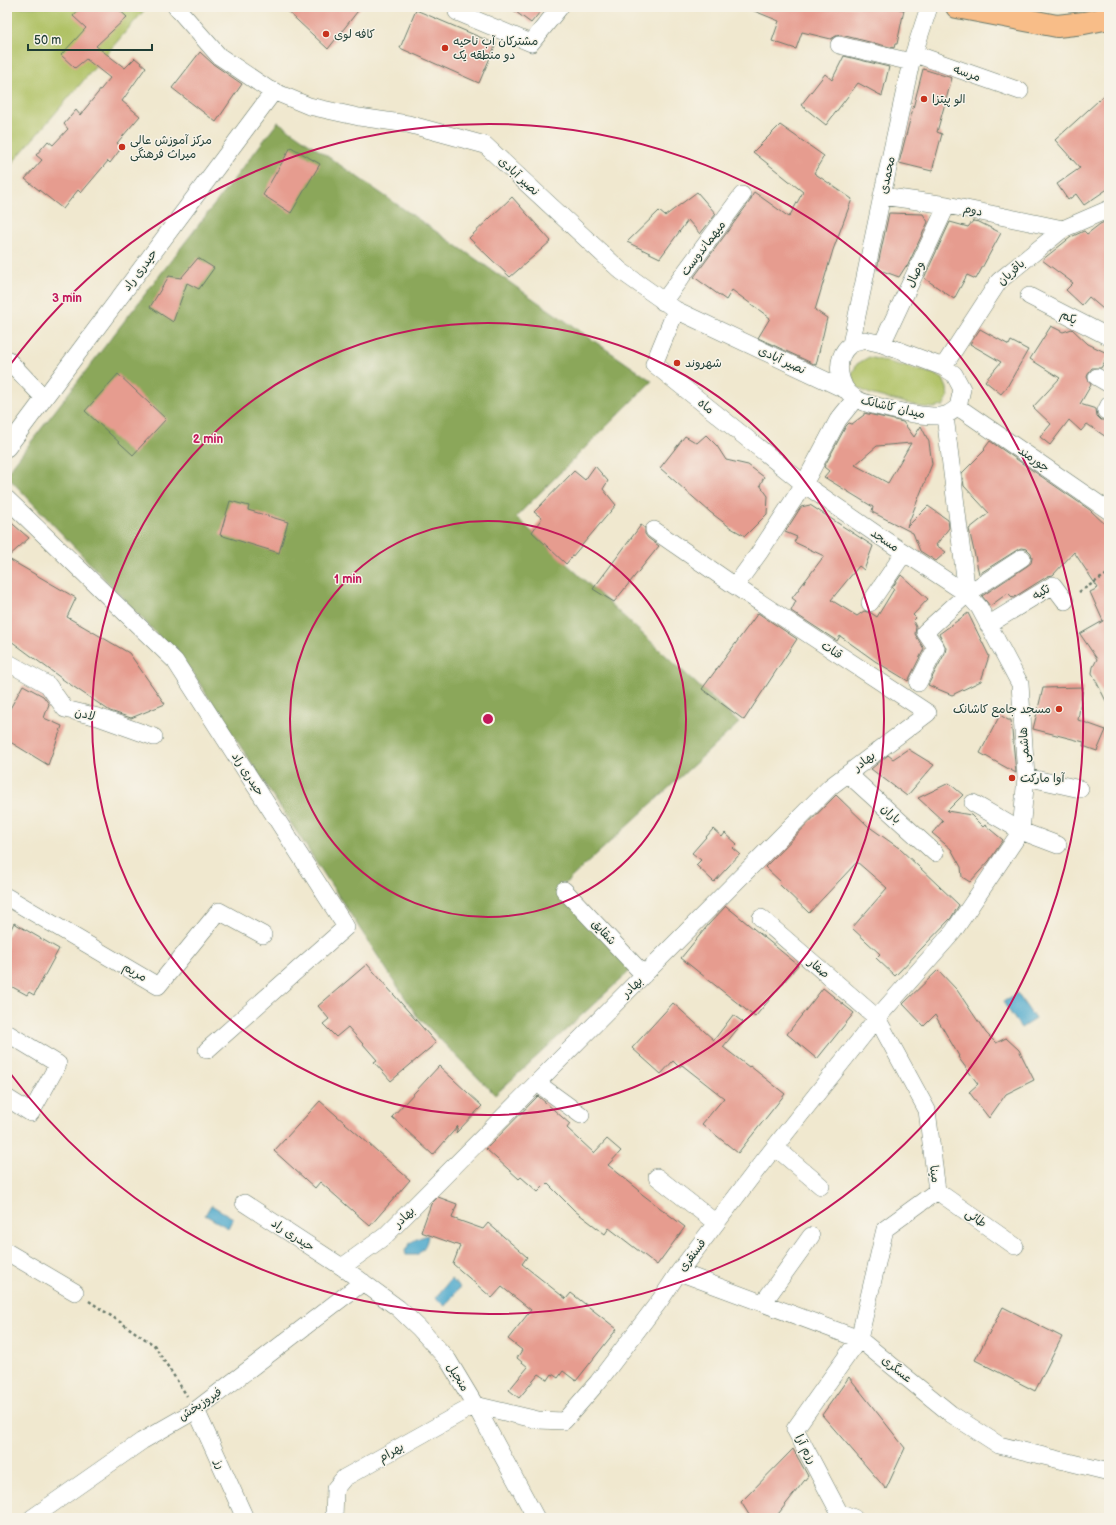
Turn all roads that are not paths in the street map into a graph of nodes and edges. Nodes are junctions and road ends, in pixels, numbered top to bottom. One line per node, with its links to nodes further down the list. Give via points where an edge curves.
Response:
1 (176, 7): 9 (street, نصیر آبادی, via 219,56)
2 (560, 7): 5 (street, via 531,43)
3 (929, 7): 8 (street, محمدی)
4 (957, 7): 6 (main road, via 1057,26)
5 (457, 12)
6 (1109, 18)
7 (839, 45): 8 (street, مرسه)
8 (913, 58): 10 (street, مرسه); 12 (street, محمدی)
9 (274, 91): 17 (street, نصیر آبادی, via 309,106 408,124 485,145 621,271); 24 (street, حیدری راد)
10 (1020, 91)
11 (742, 195): 17 (street, میهماندوست)
12 (882, 196): 13 (street, دوم); 19 (street, محمدی)
13 (947, 205): 15 (street, دوم); 20 (street, وصال)
14 (1109, 209): 15 (street, باقریان)
15 (1063, 229): 22 (street, باقریان, via 999,282)
16 (1029, 296): 18 (street, یکم)
17 (670, 306): 23 (street, نصیر آبادی); 27 (street, ماه, via 654,364)
18 (1109, 337)
19 (851, 344): 20 (street, via 865,340); 23 (street, میدان کاشانک, via 841,355 839,368)
20 (882, 344): 22 (street)
21 (7, 358): 24 (street)
22 (943, 367): 25 (street, via 954,374 962,389)
23 (851, 394): 25 (street, میدان کاشانک, via 874,406 928,416); 27 (street)
24 (44, 398): 26 (street, حیدری راد)
25 (951, 411): 29 (street, جورمند); 34 (street)
26 (7, 448)
27 (804, 484): 31 (street, مسجد); 33 (street)
28 (7, 499): 56 (street, حیدری راد, via 175,662 346,927)
29 (1109, 511)
30 (654, 530): 33 (street, قنات)
31 (904, 553): 34 (street, مسجد); 36 (street)
32 (1022, 558): 34 (street)
33 (735, 586): 40 (street, قنات)
34 (967, 594): 37 (street, هاشمی, via 979,607); 39 (street, via 925,632 936,648)
35 (1065, 601): 37 (street, تکیه, via 1053,584)
36 (870, 603)
37 (988, 625): 43 (street, هاشمی, via 1020,684)
38 (7, 662): 41 (street, لادن, via 48,685 65,709 98,717)
39 (918, 683)
40 (928, 713): 42 (street, بهادر)
41 (154, 737)
42 (848, 774): 48 (street, باران); 53 (street, بهادر, via 830,787)
43 (1026, 777): 44 (street); 46 (street, هاشمی)
44 (1080, 789)
45 (973, 802): 46 (street)
46 (1021, 831): 47 (street); 54 (street, هاشمی, via 953,932)
47 (1058, 845)
48 (935, 853)
49 (564, 890): 53 (street, شقایق)
50 (7, 897): 52 (street, مریم, via 158,986 219,911)
51 (761, 918): 54 (street, صفار)
52 (263, 935)
53 (644, 975): 57 (street, بهادر)
54 (877, 1018): 60 (street, فسنقری); 63 (street, مینا, via 927,1110)
55 (7, 1033): 58 (street, via 58,1064 31,1113)
56 (206, 1050)
57 (537, 1083): 59 (street); 69 (street, بهادر, via 385,1236)
58 (7, 1099)
59 (581, 1115)
60 (775, 1147): 62 (street); 65 (street, فسنقری)
61 (657, 1177): 65 (street)
62 (821, 1186)
63 (937, 1191): 67 (street, طائی); 74 (street, مینا, via 885,1229)
64 (244, 1203): 69 (street, حیدری راد)
65 (716, 1223): 70 (street, فسنقری)
66 (811, 1236): 73 (street)
67 (1015, 1246)
68 (7, 1252): 72 (street)
69 (342, 1268): 71 (street, منجیل)
70 (679, 1272): 73 (street, عسگری); 75 (street, فسنقری, via 603,1375 564,1421 538,1420)
71 (363, 1282): 75 (street, منجیل, via 398,1308 419,1328 448,1360); 76 (street, فیروزبخش)
72 (75, 1292)
73 (763, 1303): 74 (street, عسگری)
74 (859, 1338): 77 (street, عسگری, via 951,1414 999,1445); 82 (street, رزم آرا, via 795,1428 839,1512)
75 (475, 1405): 80 (street, بهرام, via 344,1478 335,1489); 81 (street, منجیل)
76 (196, 1410): 78 (street, فیروزبخش, via 142,1441); 79 (street, رز)
77 (1109, 1472)
78 (33, 1518)
79 (245, 1518)
80 (334, 1518)
81 (536, 1518)
82 (854, 1518)

